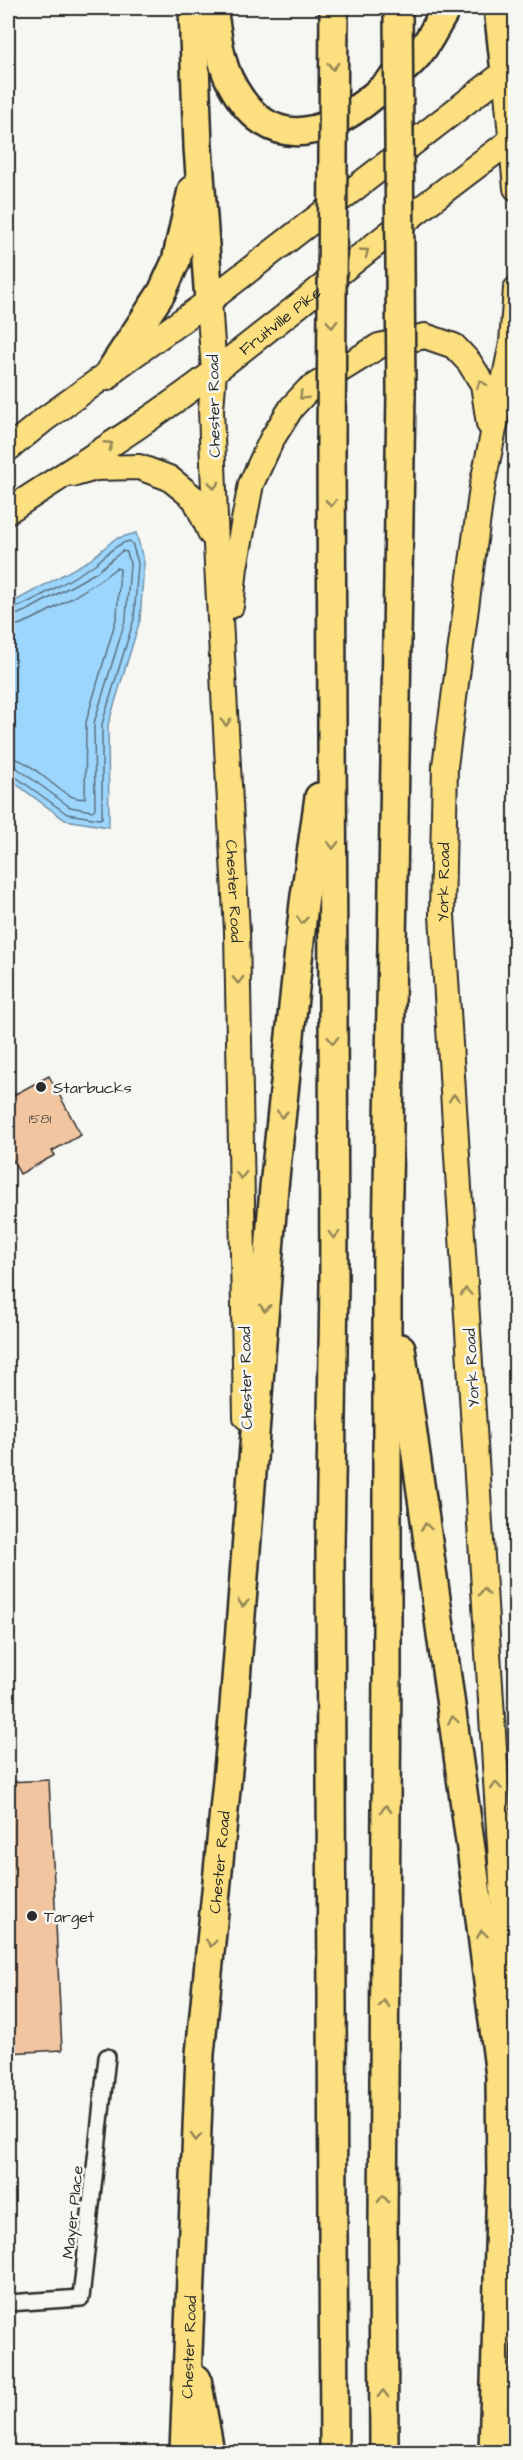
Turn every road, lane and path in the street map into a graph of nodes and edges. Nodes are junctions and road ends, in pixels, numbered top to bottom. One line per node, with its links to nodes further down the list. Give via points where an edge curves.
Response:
1 (194, 8): 9 (highway)
2 (213, 8): 5 (highway, via 228,78 249,110 270,128 289,132 319,129 368,102 421,52)
3 (333, 8): 21 (highway, one-way to 21, bridge)
4 (398, 8): 22 (highway, bridge, via 401,394)
5 (447, 8)
6 (498, 8): 7 (highway)
7 (505, 72): 8 (main road); 12 (main road)
8 (513, 139): 10 (main road); 13 (main road, Fruitville Pike, one-way to 8)
9 (198, 147): 12 (highway); 14 (highway, via 190,207 176,261 162,292)
10 (516, 188)
11 (516, 289): 15 (main road, York Road, via 512,343)
12 (210, 301): 13 (main road, Chester Road); 14 (main road)
13 (214, 372): 17 (main road, Fruitville Pike, one-way to 13); 19 (main road, Chester Road, one-way to 19, via 211,409)
14 (107, 376): 16 (main road)
15 (492, 441): 20 (main road, one-way to 20, via 483,384 469,362 454,346 425,336 380,346 308,390 272,439 251,484 235,567); 25 (main road, York Road, one-way to 15, via 505,1932 442,915 445,766 479,509)
16 (8, 449)
17 (55, 480): 18 (main road, Fruitville Pike); 19 (main road, via 96,468 139,467 169,478 195,499)
18 (8, 511)
19 (216, 544): 20 (main road, Chester Road)
20 (224, 685): 23 (main road, Chester Road, one-way to 23, via 237,932)
21 (333, 695): 23 (highway, one-way to 23, via 304,903 274,1188); 31 (highway, one-way to 31, via 334,1283 330,1563)
22 (387, 1249): 25 (highway, one-way to 22); 32 (highway, one-way to 22)
23 (248, 1544): 27 (highway, Chester Road, one-way to 27, via 200,2054)
24 (107, 2057): 26 (street, Mayer Place, via 81,2298)
25 (500, 2076): 28 (highway, York Road)
26 (8, 2303)
27 (188, 2324): 29 (highway, Chester Road); 30 (highway)
28 (496, 2389): 33 (highway); 34 (highway, York Road); 35 (highway)
29 (184, 2452)
30 (210, 2452)
31 (334, 2452)
32 (384, 2452)
33 (480, 2452)
34 (493, 2452)
35 (506, 2452)

